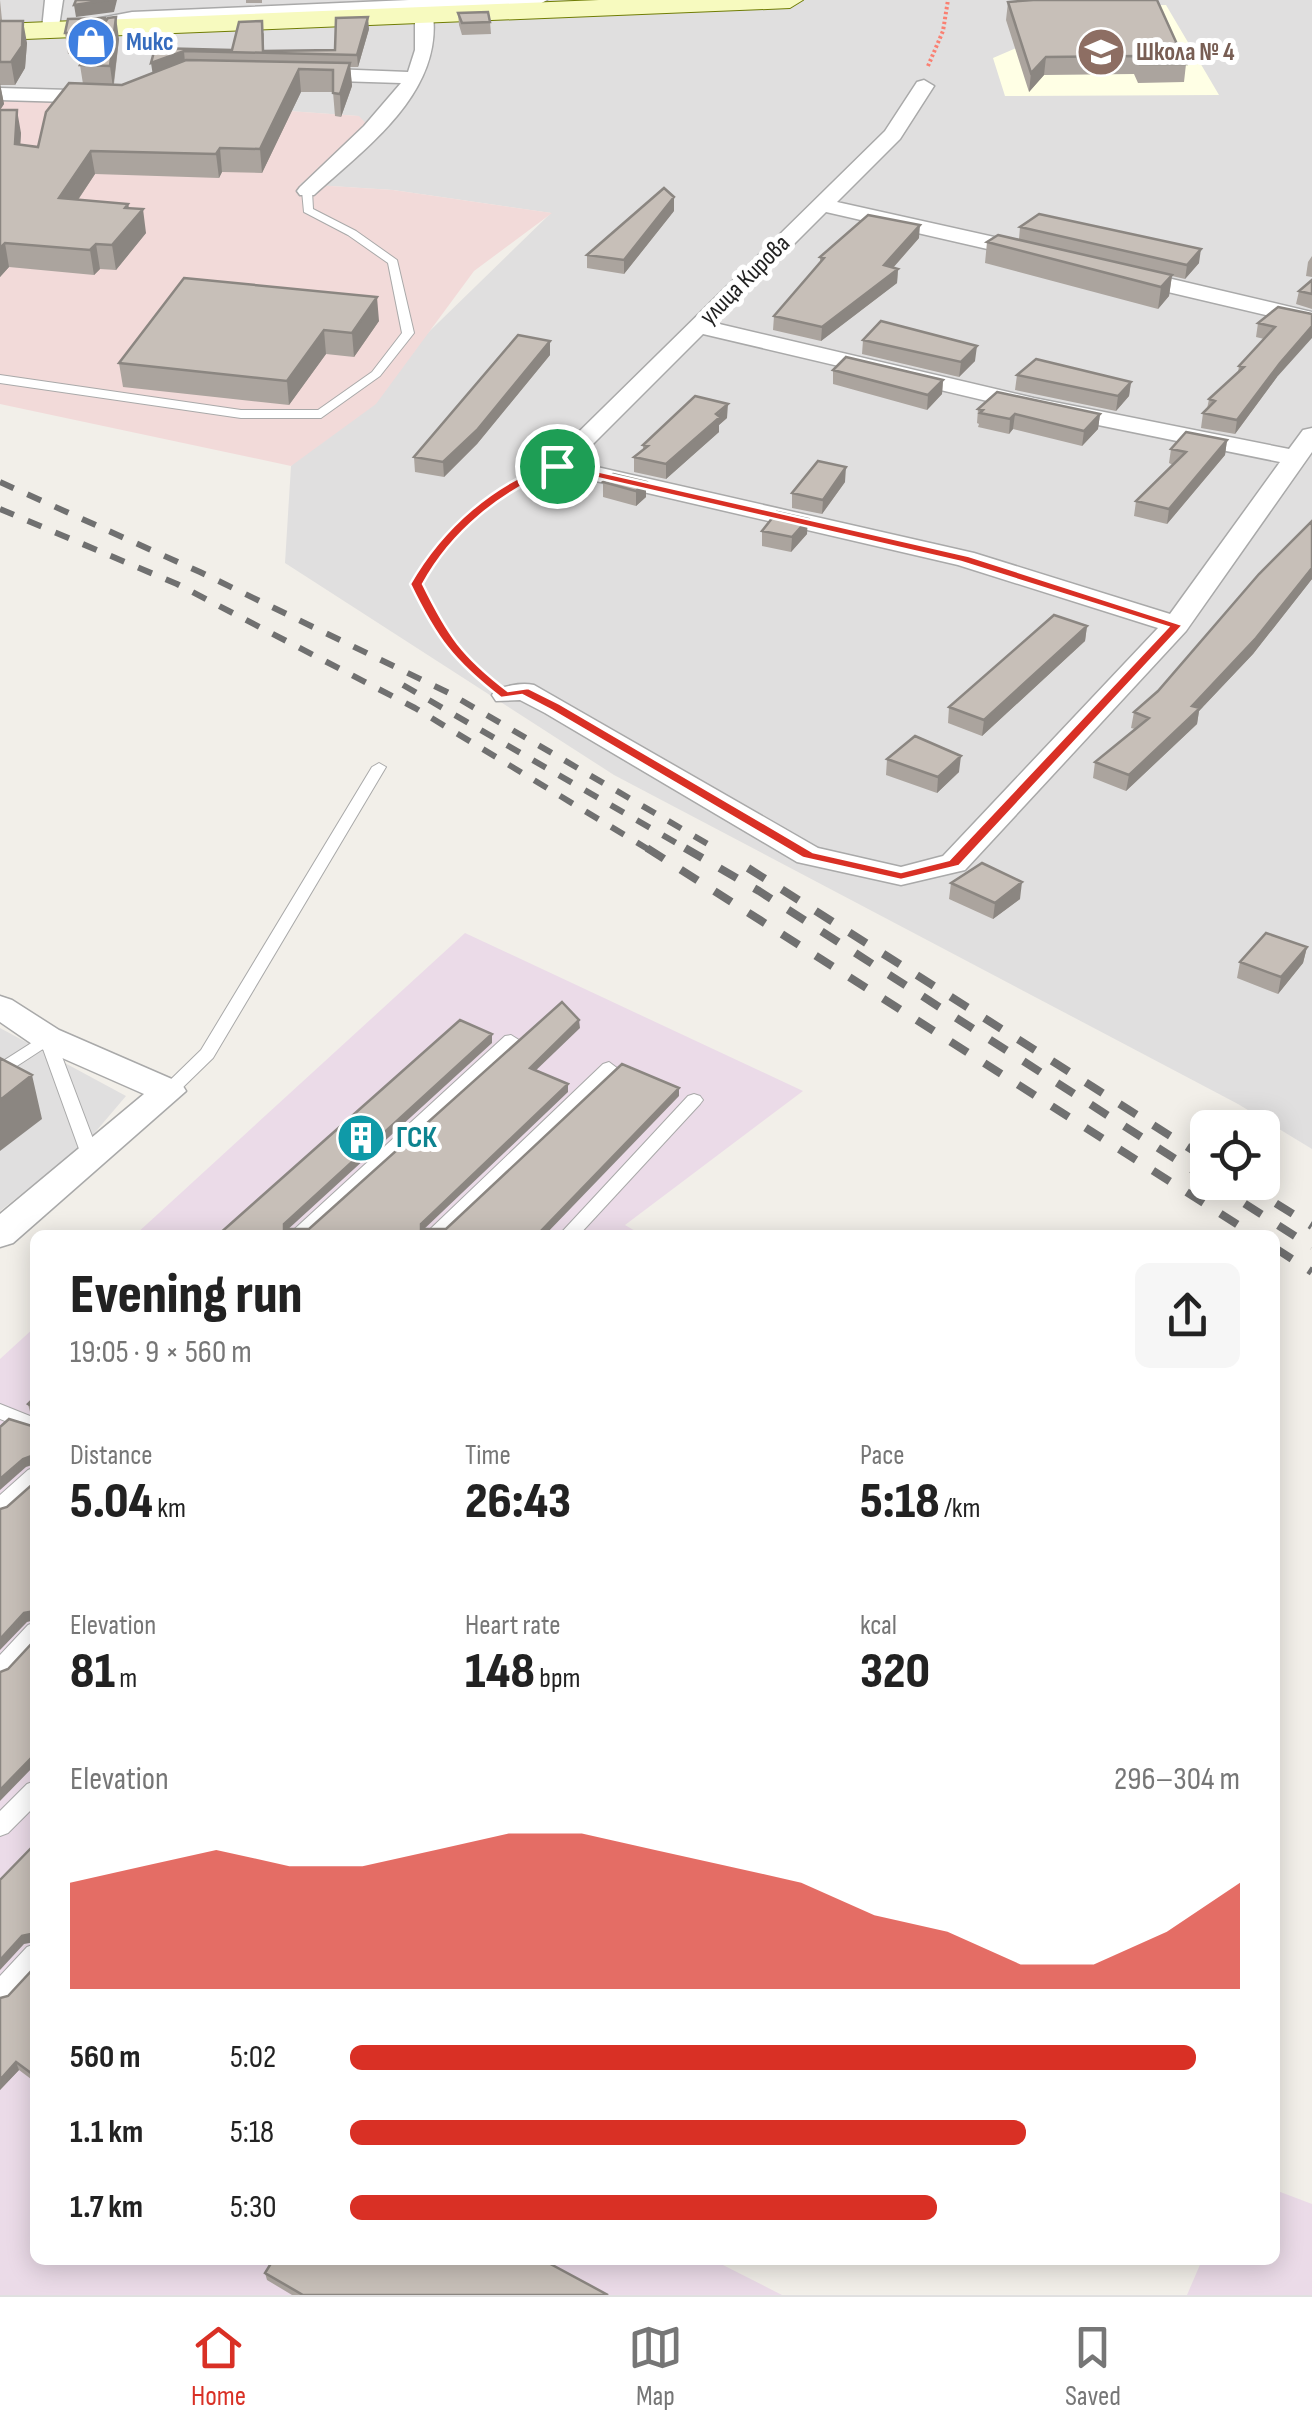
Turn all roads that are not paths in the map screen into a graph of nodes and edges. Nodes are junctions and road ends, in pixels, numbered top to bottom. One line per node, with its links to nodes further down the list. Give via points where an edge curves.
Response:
1 (54, 0): 5 (street)
2 (538, 0): 5 (street, via 132,17)
3 (790, 0): 4 (street)
4 (424, 15): 5 (street); 8 (street, via 427,41)
5 (63, 29): 6 (street)
6 (0, 32)
7 (292, 73): 8 (street)
8 (414, 78): 12 (street)
9 (924, 86): 13 (street, улица Кирова, via 893,135)
10 (0, 94): 11 (street)
11 (124, 98)
12 (307, 192): 18 (lane, via 308,210 393,262 408,333 376,374 322,414 241,414)
13 (822, 204): 14 (street); 17 (street, улица Кирова)
14 (1054, 258)
15 (1108, 271): 16 (street)
16 (1312, 319)
17 (699, 326): 19 (street, via 1034,405); 20 (street, улица Кирова, via 557,466 965,559)
18 (0, 378)
19 (1303, 447): 20 (street)
20 (1176, 625): 21 (street, via 954,863 901,876 808,855 556,707 524,691)
21 (506, 696)
22 (378, 767): 28 (lane, via 207,1054)
23 (0, 1006): 24 (street)
24 (47, 1038): 27 (lane); 28 (street); 30 (lane)
25 (511, 1040): 31 (lane)
26 (609, 1068): 32 (lane)
27 (0, 1071)
28 (169, 1091): 30 (street)
29 (694, 1100): 33 (lane)
30 (92, 1160): 34 (street)
31 (303, 1230)
32 (439, 1230)
33 (573, 1230)
34 (0, 1234)
35 (0, 1411): 36 (lane)
36 (30, 1424)
37 (30, 1480): 38 (lane)
38 (0, 1507)
39 (30, 1636): 40 (lane)
40 (0, 1668)
41 (30, 1796): 42 (lane)
42 (0, 1826)
43 (30, 1960): 44 (lane)
44 (0, 1993)

